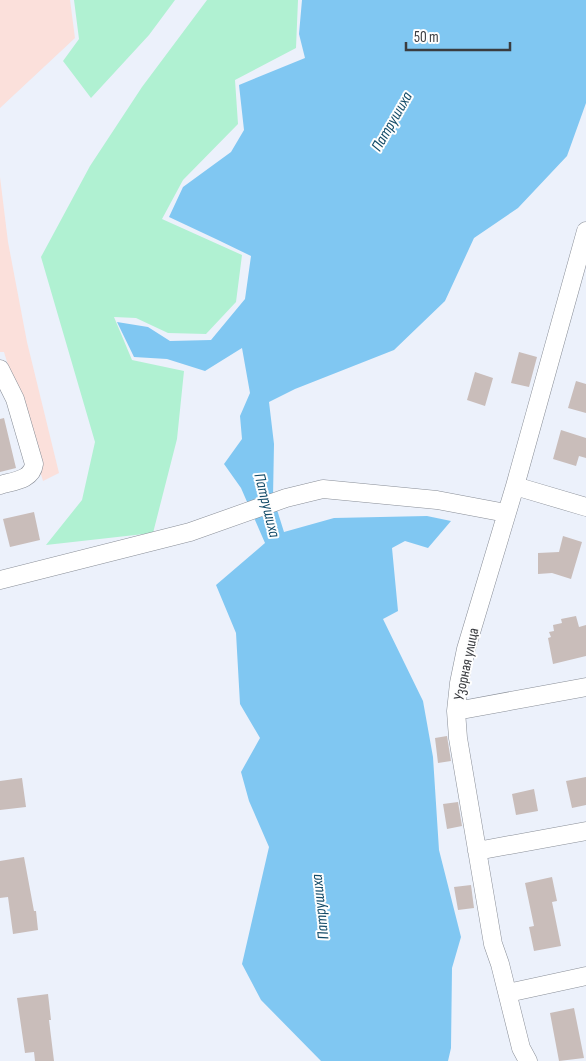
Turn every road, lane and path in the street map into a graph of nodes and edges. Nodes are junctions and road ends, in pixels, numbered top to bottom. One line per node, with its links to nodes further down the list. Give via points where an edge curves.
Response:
1 (586, 231): 4 (street, Узорная улица)
2 (0, 371): 3 (street, via 15,399 34,464 27,477)
3 (0, 484)
4 (515, 486): 5 (street); 6 (street, Узорная улица)
5 (586, 507)
6 (506, 513): 7 (street, via 437,500 323,489 286,498 190,532); 9 (street, Узорная улица, via 466,649)
7 (0, 580)
8 (586, 687): 9 (street)
9 (456, 712): 11 (street, Узорная улица)
10 (586, 831): 11 (street)
11 (477, 850): 13 (street, Узорная улица, via 493,944)
12 (586, 976): 13 (street)
13 (508, 993): 14 (street, Узорная улица, via 521,1048)
14 (528, 1061)

